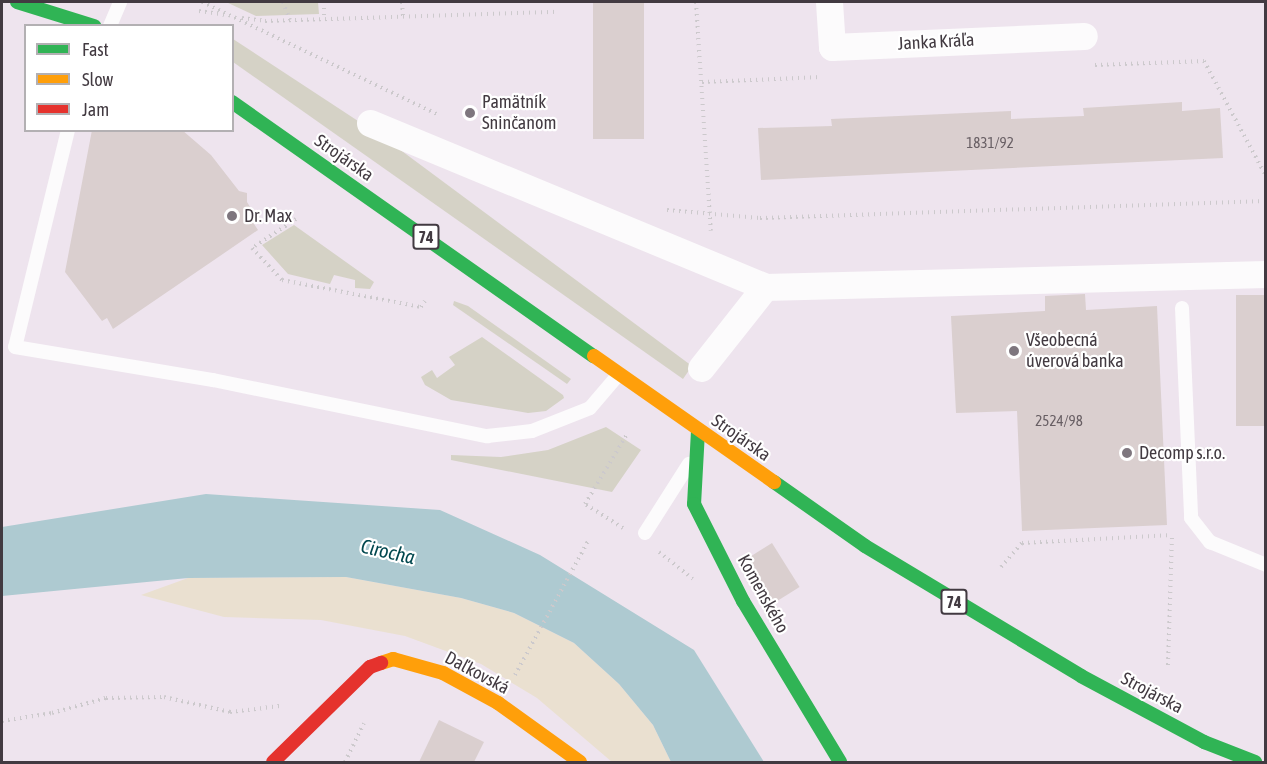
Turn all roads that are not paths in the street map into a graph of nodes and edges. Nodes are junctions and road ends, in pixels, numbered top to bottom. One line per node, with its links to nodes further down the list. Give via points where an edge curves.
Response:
1 (17, 2): 5 (main road)
2 (120, 2): 7 (lane)
3 (829, 2): 8 (street, Janka Kráľa, via 832,47)
4 (93, 9): 6 (main road)
5 (86, 24)
6 (106, 24)
7 (109, 24)
8 (1084, 36)
9 (234, 103): 16 (main road, Strojárska / 74)
10 (370, 123): 13 (street)
11 (68, 132): 16 (lane, via 15,347 213,380 486,436 532,431 590,408)
12 (1266, 274): 13 (street)
13 (765, 287): 15 (street)
14 (1182, 308): 20 (lane, via 1191,518 1210,542)
15 (701, 368)
16 (619, 374): 17 (main road, Strojárska / 74)
17 (698, 430): 18 (main road, Komenského); 24 (main road, Strojárska / 74, via 969,612 1204,742)
18 (697, 450): 19 (lane); 23 (main road, Komenského, via 694,504 743,601)
19 (645, 533)
20 (1266, 565)
21 (273, 762): 22 (main road, Daľkovská, via 370,667 393,659 444,673 498,704)
22 (580, 762)
23 (840, 762)
24 (1255, 762)

